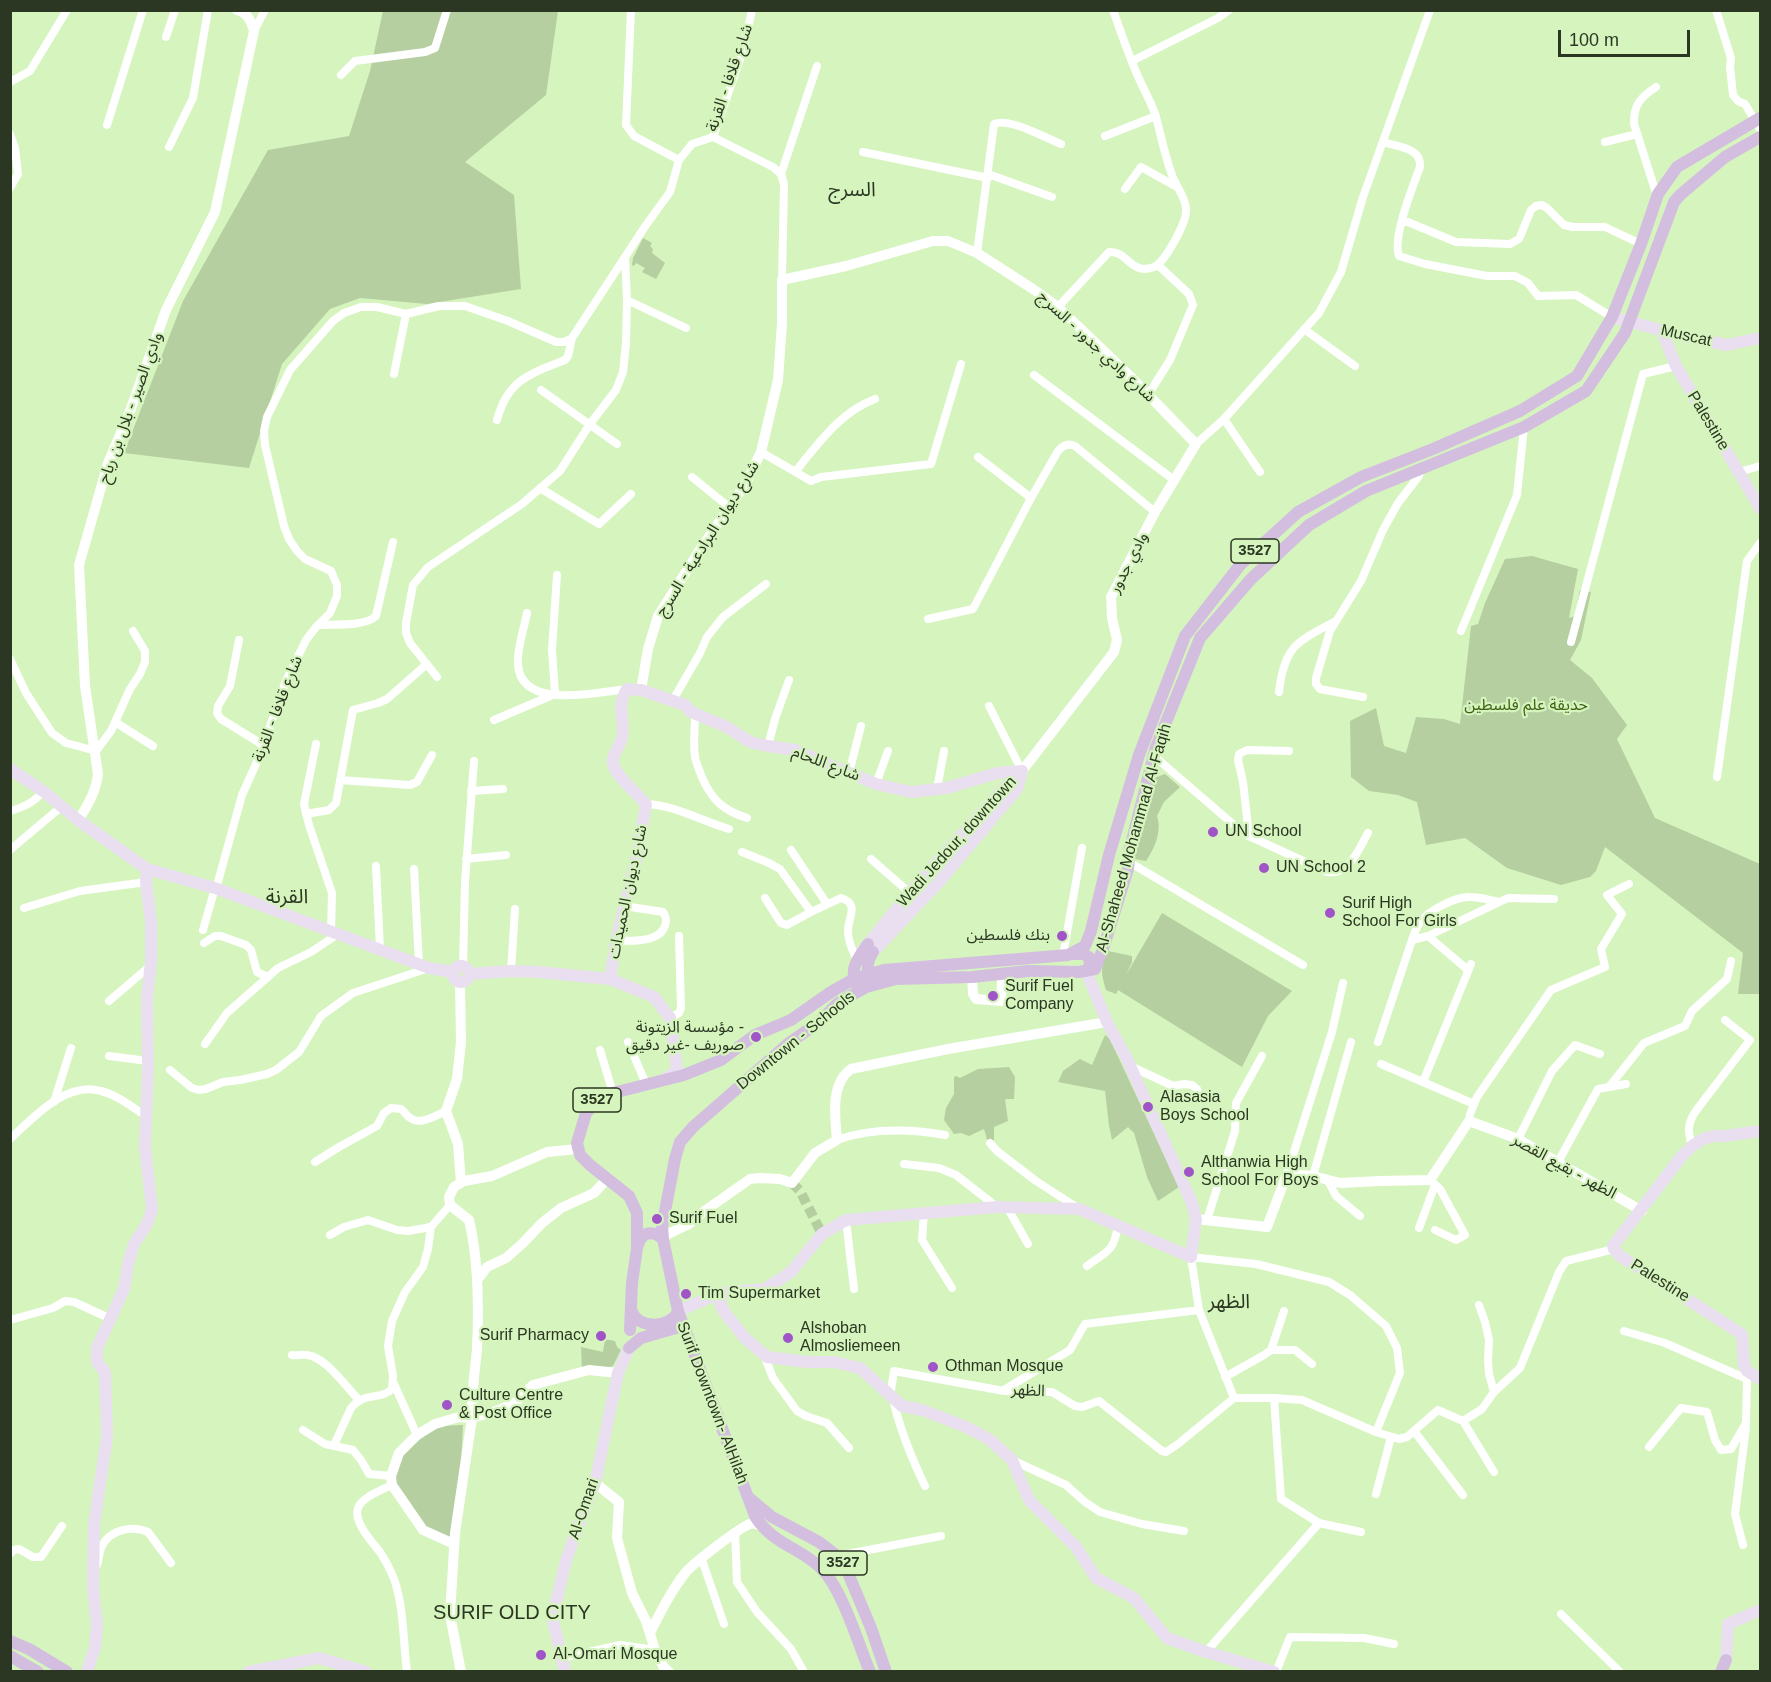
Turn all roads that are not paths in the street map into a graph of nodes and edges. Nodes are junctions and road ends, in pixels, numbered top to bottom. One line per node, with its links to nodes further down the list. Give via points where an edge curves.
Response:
1 (67, 10): 19 (street, via 30,71)
2 (143, 10): 23 (street)
3 (175, 10): 15 (street)
4 (208, 10): 32 (street, via 193,98)
5 (237, 10): 14 (street, via 247,15)
6 (264, 10): 14 (street)
7 (447, 10): 18 (street, via 435,48 356,61)
8 (631, 10): 34 (street, via 626,125 634,136)
9 (752, 10): 27 (street, شارع قلافا - القرنة)
10 (1113, 10): 16 (street)
11 (1228, 10): 16 (street)
12 (1430, 10): 29 (street)
13 (1716, 10): 22 (street, via 1731,58 1733,95)
14 (254, 31): 118 (street, وادي الصير - بلال بن رباح, via 215,212 166,310 108,463 80,565 85,686)
15 (166, 37)
16 (1131, 61): 21 (street)
17 (817, 66): 35 (street)
18 (340, 75)
19 (10, 82)
20 (1656, 87): 25 (street, via 1642,96 1635,111)
21 (1156, 116): 26 (street); 38 (street)
22 (1759, 122): 40 (main road, Al-Shaheed Mohammad Al-Faqih / 3527, via 1677,167)
23 (107, 125)
24 (10, 134): 37 (street, via 18,174)
25 (1637, 134): 30 (street); 40 (street)
26 (1105, 136)
27 (712, 137): 34 (street, شارع قلافا - القرنة, via 692,144); 35 (street)
28 (1761, 137): 52 (main road, Al-Shaheed Mohammad Al-Faqih, via 1725,157 1674,202)
29 (1383, 142): 42 (street, via 1413,151 1420,159); 54 (street, via 1341,272 1319,313)
30 (1605, 142)
31 (1061, 144): 36 (street, via 1012,124 996,123 992,128)
32 (169, 147)
33 (863, 152): 36 (street)
34 (679, 160): 45 (street, via 670,192)
35 (781, 174): 47 (street)
36 (988, 176): 41 (street); 44 (street)
37 (10, 188)
38 (1178, 188): 39 (street, via 1141,167); 46 (street, via 1186,208 1185,218)
39 (1125, 189)
40 (1657, 196): 43 (main road, Al-Shaheed Mohammad Al-Faqih / 3527)
41 (1052, 197)
42 (1403, 219): 43 (street, via 1456,242 1510,244 1519,239 1531,210 1542,205 1563,225 1605,227); 51 (street, via 1397,240 1401,258 1487,276 1515,276 1528,283 1538,296 1576,295)
43 (1641, 244): 51 (main road, Al-Shaheed Mohammad Al-Faqih / 3527)
44 (977, 253): 47 (street, شارع وادي جدور - السرج, via 933,241); 49 (street, شارع وادي جدور - السرج)
45 (625, 257): 48 (street); 56 (street)
46 (1158, 265): 49 (street, via 1141,269 1118,253 1109,252); 64 (street, via 1189,294 1193,305 1170,360)
47 (782, 280): 72 (street, شارع ديوان البرادعية - السرج, via 778,380)
48 (627, 300): 53 (street); 68 (street, via 623,372 616,390)
49 (1058, 307): 64 (street, شارع وادي جدور - السرج)
50 (406, 314): 56 (street, شارع قلافا - القرنة, via 439,306 466,306 556,342); 61 (street); 94 (street, شارع قلافا - القرنة, via 369,307 338,317 290,370 265,424 265,445 289,539 305,559 331,572 337,585 335,604)
51 (1612, 316): 52 (main road, Muscat); 176 (main road, Al-Shaheed Mohammad Al-Faqih / 3527, via 1577,376 1520,411 1360,477 1298,512 1240,565 1185,636 1139,755 1087,944)
52 (1630, 321): 55 (main road, Muscat); 69 (main road, Al-Shaheed Mohammad Al-Faqih, via 1586,391)
53 (686, 328)
54 (1304, 329): 59 (street); 66 (street)
55 (1662, 331): 57 (main road, Muscat, via 1727,345); 60 (main road, Palestine)
56 (572, 338): 67 (street, via 565,360 517,383)
57 (1761, 338)
58 (961, 364): 76 (street, via 931,464 811,481)
59 (1355, 366)
60 (1676, 366): 78 (main road, Palestine); 98 (street, via 1643,374)
61 (394, 374)
62 (1035, 375): 80 (street)
63 (541, 390): 68 (street)
64 (1148, 395): 71 (street, شارع وادي جدور - السرج)
65 (874, 399): 76 (street, via 851,410)
66 (1224, 419): 71 (street); 77 (street)
67 (497, 420)
68 (590, 424): 70 (street); 81 (street, via 560,471)
69 (1524, 427): 75 (main road, Al-Shaheed Mohammad Al-Faqih); 96 (street, via 1517,495)
70 (617, 444)
71 (1196, 444): 80 (street, وادي جدور)
72 (761, 452): 76 (street); 84 (street, شارع ديوان البرادعية - السرج)
73 (978, 457): 83 (street)
74 (1761, 466): 78 (street)
75 (1421, 468): 93 (street, via 1383,530 1361,581); 123 (main road, Al-Shaheed Mohammad Al-Faqih / 3527, via 1366,491 1309,525 1251,579 1200,638)
76 (795, 472)
77 (1260, 472)
78 (1739, 472): 85 (main road, Palestine)
79 (692, 477): 84 (street)
80 (1174, 480): 86 (street, وادي جدور)
81 (540, 488): 82 (street, via 599,524); 100 (street, via 428,567 413,585 406,633)
82 (631, 494)
83 (1031, 498): 86 (street, via 1060,448 1070,444); 92 (street, via 973,609)
84 (729, 507): 104 (street, شارع ديوان البرادعية - السرج, via 658,616)
85 (1761, 508)
86 (1155, 512): 126 (street, وادي جدور, via 1111,597 1117,640 1114,652)
87 (393, 542): 94 (street, via 376,616 364,623)
88 (1761, 543): 128 (street, via 1747,561)
89 (557, 574): 106 (street, via 552,650)
90 (766, 584): 108 (street, via 723,617 707,637)
91 (527, 613): 106 (street, via 518,662 520,674 531,688)
92 (928, 619)
93 (1334, 622): 105 (street, via 1303,638 1290,651); 107 (street, via 1316,684 1320,689)
94 (318, 625): 115 (street, شارع قلافا - القرنة, via 302,647 285,683)
95 (133, 631): 112 (street, via 146,651 145,662)
96 (1461, 632)
97 (238, 640): 115 (street, via 230,686 217,712)
98 (1571, 642)
99 (10, 659): 118 (street, via 52,733 66,743)
100 (427, 664): 101 (street); 129 (street, via 387,699 353,710)
101 (437, 677)
102 (789, 680): 117 (street)
103 (627, 689): 104 (main road); 106 (street); 135 (main road, شارع ديوان الحميدات, via 621,706 623,737 613,763)
104 (640, 690): 108 (main road, شارع اللحام)
105 (1279, 692)
106 (555, 694): 111 (street)
107 (1362, 697)
108 (673, 700): 110 (main road, شارع اللحام)
109 (989, 706): 126 (street)
110 (695, 714): 117 (main road, شارع اللحام, via 750,742); 139 (street, via 695,758 705,785 712,798)
111 (494, 720)
112 (115, 722): 116 (street); 118 (street)
113 (861, 726): 127 (street)
114 (316, 744): 138 (street, via 304,804)
115 (263, 745): 157 (street, شارع قلافا - القرنة, via 242,795)
116 (153, 746)
117 (768, 746): 127 (main road, شارع اللحام, via 795,750)
118 (96, 751): 140 (street, وادي الصير - بلال بن رباح, via 97,786)
119 (888, 751): 130 (street)
120 (944, 751): 132 (street)
121 (1289, 751): 143 (street, via 1247,750 1239,754)
122 (432, 754): 129 (street, via 417,782 410,785)
123 (1154, 756): 143 (street); 151 (main road, Al-Shaheed Mohammad Al-Faqih / 3527)
124 (474, 761): 134 (street)
125 (10, 770): 133 (main road)
126 (1022, 771): 132 (main road, شارع اللحام, via 997,773); 158 (main road, Wadi Jedour, downtown); 175 (main road, Wadi Jedour, downtown, via 1017,789 939,882)
127 (849, 773): 130 (main road, شارع اللحام)
128 (1717, 777)
129 (340, 780): 138 (street, via 334,806)
130 (876, 784): 132 (main road, شارع اللحام, via 911,792)
131 (503, 789): 134 (street)
132 (937, 789)
133 (43, 791): 136 (main road); 137 (street, via 32,802)
134 (471, 791): 149 (street)
135 (646, 804): 141 (street); 163 (main road, شارع ديوان الحميدات)
136 (61, 807): 140 (main road); 145 (street)
137 (10, 811)
138 (306, 814): 168 (street, via 332,893)
139 (747, 818)
140 (78, 820): 153 (main road)
141 (729, 829)
142 (1368, 833): 143 (street, via 1348,866 1334,873)
143 (1249, 836)
144 (1082, 848): 176 (street)
145 (10, 850)
146 (791, 850): 162 (street)
147 (742, 852): 166 (street, via 780,869)
148 (506, 855): 149 (street)
149 (466, 859): 187 (street)
150 (871, 860): 158 (street)
151 (1128, 862): 180 (street); 185 (main road, Al-Shaheed Mohammad Al-Faqih / 3527, via 1100,959 1095,969)
152 (376, 866): 174 (street)
153 (147, 869): 155 (main road); 157 (main road)
154 (414, 869): 182 (street)
155 (146, 882): 164 (street, via 80,891); 181 (main road, via 151,921)
156 (1629, 884): 222 (street, via 1607,896 1622,914 1601,949 1605,967 1551,990)
157 (216, 888): 167 (street, شارع قلافا - القرنة); 168 (main road)
158 (910, 893): 175 (main road, Wadi Jedour, downtown)
159 (765, 898): 166 (street, via 785,925)
160 (1554, 899): 161 (street, via 1508,898)
161 (1499, 902): 170 (street); 171 (street, via 1467,897 1447,903 1422,919)
162 (827, 904): 166 (street); 177 (street, via 841,898 851,905 848,932)
163 (624, 906): 172 (main road, شارع ديوان الحميدات); 172 (street, via 663,912 664,928 652,938)
164 (24, 908)
165 (514, 909): 183 (street)
166 (811, 912)
167 (203, 930)
168 (334, 932): 174 (main road); 188 (street, via 311,952)
169 (679, 936): 196 (street, via 681,1008)
170 (1428, 936): 171 (street); 215 (street, via 1470,967)
171 (1412, 940): 201 (street)
172 (616, 941): 190 (main road, شارع ديوان الحميدات)
173 (204, 943): 188 (street, via 221,936 246,945 257,970)
174 (380, 949): 182 (main road)
175 (870, 951): 177 (main road, Wadi Jedour, downtown); 191 (main road); 191 (main road, via 853,969)
176 (1065, 955): 178 (main road, 3527); 185 (main road, 3527, via 1087,954 1090,963)
177 (855, 958): 193 (main road, 3527)
178 (981, 961): 189 (main road, via 972,968); 191 (main road, 3527, via 884,970)
179 (1731, 961): 218 (street, via 1727,979 1692,1011 1685,1026 1644,1043)
180 (1303, 965)
181 (150, 966): 194 (street); 209 (main road)
182 (424, 966): 187 (main road); 212 (street, via 353,993 321,1016 299,1052 267,1074 199,1090)
183 (511, 971): 187 (main road); 190 (main road)
184 (1028, 971): 185 (main road, Al-Shaheed Mohammad Al-Faqih / 3527); 186 (main road, Downtown - Schools / 3527)
185 (1086, 971): 198 (main road)
186 (1014, 972): 189 (main road, Downtown - Schools / 3527); 189 (street, via 1002,980 1001,998 978,1000)
187 (461, 974): 223 (street, via 457,1080)
188 (268, 977): 202 (street, via 226,1013)
189 (972, 977): 191 (main road, Downtown - Schools / 3527)
190 (610, 979): 196 (main road, via 654,997)
191 (863, 981): 193 (main road, 3527); 195 (main road, Downtown - Schools / 3527)
192 (1343, 983): 237 (street, via 1332,1032)
193 (826, 995): 195 (main road, via 831,999); 213 (main road, Downtown - Schools / 3527, via 791,1020 755,1035 721,1060)
194 (110, 1001)
195 (830, 1012): 256 (main road, Downtown - Schools / 3527, via 789,1043 680,1142 662,1227)
196 (670, 1018): 208 (main road)
197 (1725, 1020): 232 (street, via 1750,1040 1688,1123)
198 (1107, 1022): 211 (main road); 230 (street, via 851,1070 838,1086)
199 (628, 1042): 216 (street)
200 (1351, 1042): 238 (street)
201 (1378, 1042)
202 (205, 1044)
203 (71, 1048): 221 (street)
204 (600, 1050): 219 (street)
205 (1600, 1054): 229 (street, via 1575,1045 1552,1071)
206 (110, 1056): 209 (street)
207 (1262, 1056): 249 (street, via 1236,1102 1235,1131)
208 (677, 1060): 213 (main road); 214 (main road, via 677,1070)
209 (148, 1061): 224 (main road)
210 (1381, 1064): 215 (street)
211 (1130, 1065): 220 (street, via 1173,1086 1192,1085); 249 (main road)
212 (170, 1070)
213 (695, 1071): 214 (main road, Downtown - Schools / 3527)
214 (664, 1080): 216 (main road, Downtown - Schools / 3527)
215 (1423, 1082): 222 (street)
216 (646, 1084): 219 (main road, Downtown - Schools / 3527)
217 (1626, 1084): 218 (street)
218 (1609, 1087): 235 (street, via 1598,1089)
219 (612, 1093): 233 (main road, Downtown - Schools / 3527, via 601,1096 586,1113)
220 (1200, 1098)
221 (54, 1102): 224 (street, via 77,1091 94,1089); 228 (street)
222 (1474, 1104): 225 (street)
223 (446, 1111): 234 (street, via 419,1121 411,1119 401,1108 391,1108 377,1126); 241 (street, via 458,1144)
224 (146, 1116): 271 (main road, via 152,1209 134,1245 124,1289)
225 (1469, 1121): 229 (street, الظهر - بقيع القصر); 242 (street)
226 (1761, 1131): 232 (main road, Palestine, via 1714,1136)
227 (945, 1135): 230 (street, via 875,1131)
228 (10, 1139)
229 (1518, 1139): 235 (street, الظهر - بقيع القصر)
230 (837, 1140): 256 (street, via 815,1153 792,1183 750,1179)
231 (990, 1143): 245 (street, via 1036,1181)
232 (1692, 1146): 246 (main road, Palestine)
233 (578, 1149): 239 (main road, via 590,1165); 241 (street, via 547,1152 492,1176)
234 (315, 1162)
235 (1558, 1162): 246 (street, الظهر - بقيع القصر)
236 (904, 1164): 244 (street, via 939,1168 956,1175)
237 (1287, 1174): 238 (street); 249 (street, via 1267,1227)
238 (1313, 1176): 240 (street)
239 (608, 1178): 258 (main road, via 629,1196 636,1213); 262 (street, via 594,1193 561,1208 506,1258 483,1270)
240 (1327, 1179): 242 (street, via 1340,1183); 248 (street, via 1336,1196)
241 (461, 1182): 243 (street, via 451,1190)
242 (1433, 1183): 253 (street); 254 (street, via 1465,1235 1456,1240)
243 (450, 1206): 252 (street); 262 (street, via 470,1220)
244 (1002, 1207): 245 (main road); 247 (main road); 257 (street)
245 (1079, 1209): 251 (main road)
246 (1642, 1210): 259 (main road, Palestine)
247 (924, 1213): 250 (main road); 263 (street, via 922,1240)
248 (1360, 1216)
249 (1202, 1219): 260 (main road)
250 (846, 1220): 264 (street); 265 (main road, via 822,1234 790,1272 765,1289)
251 (1118, 1225): 260 (main road); 261 (street, via 1116,1240 1106,1254)
252 (431, 1227): 255 (street, via 397,1230 368,1220); 284 (street, via 423,1267 400,1301 389,1331 388,1353)
253 (1419, 1228)
254 (1435, 1230)
255 (330, 1235)
256 (663, 1239): 258 (main road, via 649,1233 640,1238); 269 (main road, 3527)
257 (1028, 1244)
258 (637, 1248): 267 (main road)
259 (1614, 1249): 281 (main road, Palestine, via 1740,1333); 286 (street, via 1566,1261 1520,1368)
260 (1191, 1257): 268 (street); 296 (street, via 1256,1264 1329,1282 1386,1326 1397,1348 1400,1373)
261 (1087, 1266)
262 (478, 1279): 291 (street)
263 (952, 1288)
264 (854, 1289)
265 (720, 1293): 269 (main road); 277 (main road, via 725,1313)
266 (1479, 1305): 286 (street, via 1489,1340 1489,1374)
267 (631, 1309): 269 (main road, via 637,1320 652,1326 672,1319); 275 (main road)
268 (1199, 1310): 282 (street); 285 (street, الظهر, via 1085,1324 1070,1350)
269 (678, 1311): 273 (main road, Surif Downtown- AlHilah / 3527)
270 (1284, 1311): 276 (street)
271 (111, 1319): 272 (street, via 68,1301); 323 (main road, via 97,1348 98,1362 105,1372 107,1437 94,1524)
272 (10, 1320)
273 (683, 1326): 275 (main road); 309 (main road, Surif Downtown- AlHilah / 3527)
274 (1624, 1331): 281 (street)
275 (632, 1340): 280 (main road, Al-Omari)
276 (1271, 1350): 279 (street, via 1295,1350); 282 (street)
277 (764, 1354): 287 (main road, via 856,1367); 301 (street, via 773,1378 797,1411 827,1424)
278 (292, 1355): 290 (street, via 308,1355 322,1361)
279 (1312, 1364)
280 (618, 1373): 291 (street, via 589,1370 533,1385 516,1402); 305 (main road, Al-Omari)
281 (1747, 1375): 283 (main road); 293 (street)
282 (1225, 1377): 288 (street)
283 (1761, 1379)
284 (394, 1383): 290 (street, via 387,1393); 297 (street)
285 (1004, 1390): 287 (street, via 894,1371); 288 (street, الظهر, via 1052,1392 1082,1407 1099,1401 1166,1452)
286 (1494, 1392): 292 (street, via 1482,1409)
287 (892, 1397): 302 (main road, via 902,1406 922,1410 989,1439); 306 (street, via 905,1442)
288 (1234, 1398): 289 (street)
289 (1274, 1398): 296 (street, via 1302,1400); 310 (street, via 1281,1499)
290 (359, 1400): 299 (street, via 351,1408)
291 (472, 1418): 297 (street, via 459,1417 435,1424); 317 (street)
292 (1463, 1421): 295 (street, via 1438,1410); 303 (street)
293 (1746, 1423): 300 (street, via 1731,1449 1720,1450 1707,1412 1681,1408); 318 (street, via 1735,1514)
294 (303, 1430): 299 (street)
295 (1414, 1431): 298 (street, via 1400,1439); 308 (street)
296 (1376, 1432): 298 (street)
297 (417, 1435): 304 (street, via 399,1453)
298 (1391, 1437): 307 (street)
299 (334, 1445): 304 (street, via 353,1450 369,1474)
300 (1649, 1447)
301 (849, 1448)
302 (1012, 1460): 313 (street, via 1066,1485 1098,1511); 331 (main road, via 1029,1500 1076,1547 1096,1578 1134,1598 1167,1638)
303 (1494, 1472)
304 (391, 1480): 317 (street, via 423,1530); 340 (street, via 363,1501 357,1514 392,1574 399,1596)
305 (595, 1483): 327 (street, via 619,1502 617,1538 632,1593); 333 (main road, Al-Omari, via 567,1557 553,1615)
306 (925, 1486)
307 (1376, 1494)
308 (1463, 1495)
309 (747, 1496): 312 (main road, Surif Downtown- AlHilah / 3527); 320 (main road, Surif Downtown- AlHilah / 3527, via 772,1517)
310 (1319, 1523): 315 (street); 331 (street)
311 (62, 1526): 319 (street, via 42,1556 34,1558 19,1549)
312 (763, 1527): 314 (street, via 754,1523); 345 (main road, Surif Downtown- AlHilah / 3527, via 822,1569 832,1581)
313 (1184, 1531)
314 (735, 1532): 321 (street); 344 (street, via 737,1582 757,1612 791,1648)
315 (1361, 1532)
316 (941, 1536): 320 (street)
317 (454, 1544): 341 (street, via 450,1615)
318 (1743, 1545)
319 (10, 1554)
320 (837, 1556): 346 (main road, Surif Downtown- AlHilah / 3527, via 848,1573)
321 (702, 1560): 326 (street); 327 (street, via 687,1572)
322 (171, 1563): 323 (street, via 148,1532 117,1532 101,1547)
323 (93, 1589): 337 (main road, via 97,1625)
324 (1761, 1610): 334 (main road, via 1728,1624)
325 (1561, 1614): 348 (street)
326 (724, 1624)
327 (650, 1633): 330 (street)
328 (10, 1641): 336 (main road)
329 (1394, 1644): 347 (street, via 1364,1638 1290,1637)
330 (655, 1650): 333 (street, via 620,1645); 343 (street)
331 (1206, 1652): 347 (main road)
332 (10, 1656): 335 (main road)
333 (561, 1658): 342 (main road, Al-Omari)
334 (1725, 1669)
335 (38, 1671)
336 (67, 1671)
337 (87, 1671)
338 (248, 1671): 339 (main road, via 319,1658)
339 (366, 1671)
340 (407, 1671)
341 (460, 1671)
342 (565, 1671)
343 (669, 1671)
344 (804, 1671)
345 (870, 1671)
346 (886, 1671)
347 (1275, 1671)
348 (1620, 1671)

